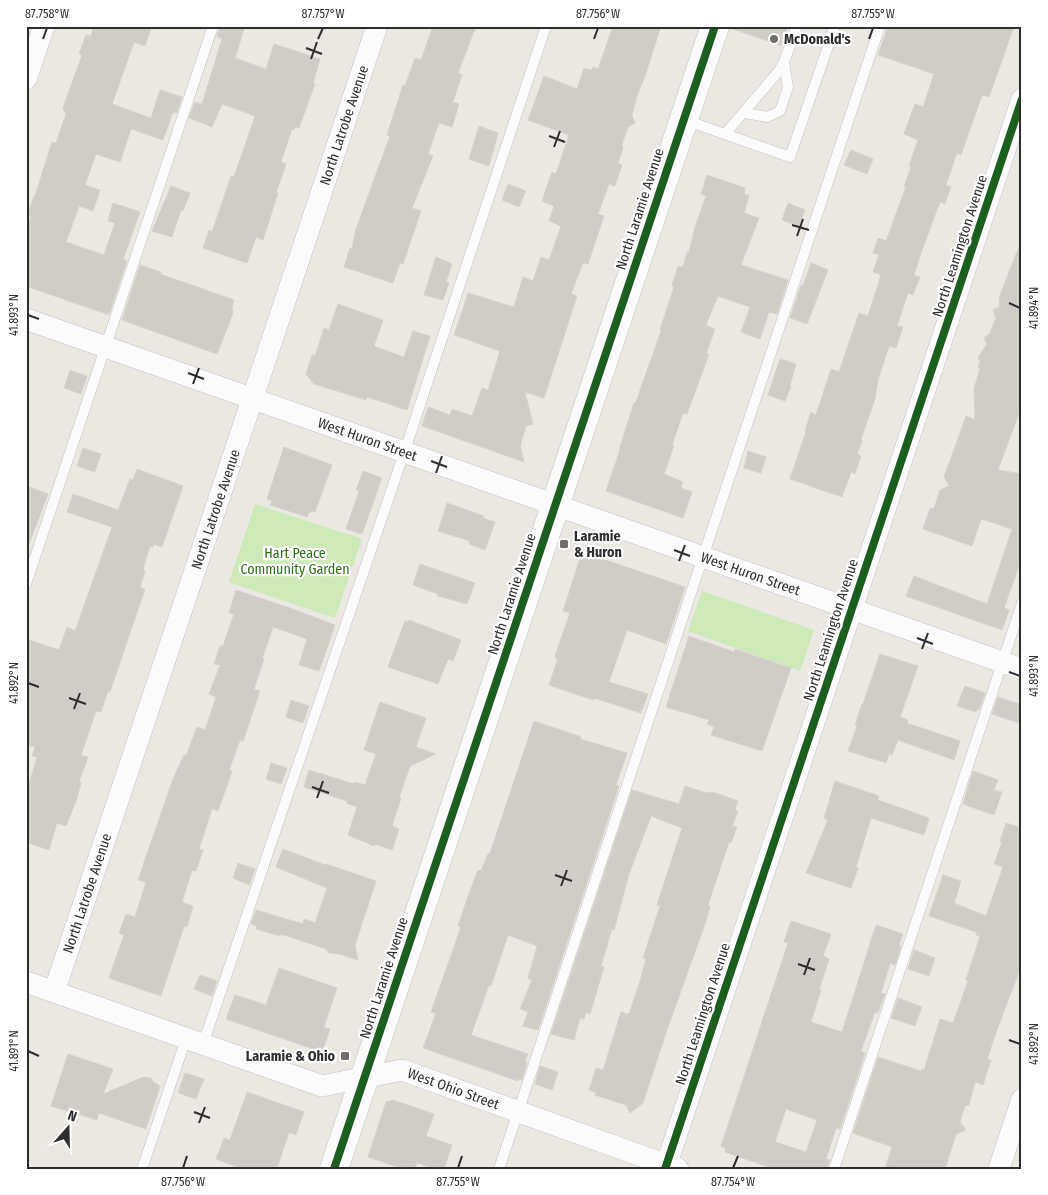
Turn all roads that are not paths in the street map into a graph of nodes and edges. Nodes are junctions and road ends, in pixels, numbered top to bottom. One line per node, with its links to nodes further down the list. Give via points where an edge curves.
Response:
1 (44, 26): 10 (street)
2 (213, 26): 16 (lane)
3 (377, 26): 17 (street, North Latrobe Avenue)
4 (546, 26): 18 (lane)
5 (714, 26): 13 (street, North Laramie Avenue)
6 (797, 26): 9 (lane)
7 (835, 26): 14 (lane, via 790,157)
8 (880, 26): 20 (lane)
9 (784, 62): 12 (lane); 12 (lane, via 788,87 780,111 767,117)
10 (26, 79)
11 (1020, 110): 23 (street, North Leamington Avenue)
12 (745, 113): 14 (lane)
13 (683, 120): 14 (lane); 19 (street, North Laramie Avenue)
14 (725, 134)
15 (26, 319): 16 (street, West Huron Street)
16 (106, 347): 17 (street, West Huron Street); 21 (lane)
17 (252, 399): 18 (street, West Huron Street); 26 (street, North Latrobe Avenue)
18 (404, 453): 19 (street, West Huron Street); 27 (lane)
19 (555, 506): 20 (street, West Huron Street); 28 (street, North Laramie Avenue)
20 (703, 558): 23 (street, West Huron Street); 30 (lane)
21 (26, 584)
22 (1022, 603): 24 (lane)
23 (851, 609): 24 (street, West Huron Street); 32 (street, North Leamington Avenue)
24 (1012, 665): 36 (lane)
25 (26, 982): 26 (street, West Ohio Street)
26 (54, 992): 27 (street, West Ohio Street)
27 (195, 1041): 28 (street, West Ohio Street, via 322,1086); 33 (lane)
28 (365, 1077): 30 (street, West Ohio Street, via 402,1070); 34 (street, North Laramie Avenue)
29 (1022, 1099): 31 (street)
30 (518, 1111): 32 (street, West Ohio Street); 35 (lane)
31 (1017, 1131): 37 (street)
32 (670, 1167)
33 (142, 1169)
34 (334, 1169)
35 (499, 1169)
36 (834, 1169)
37 (999, 1169)

